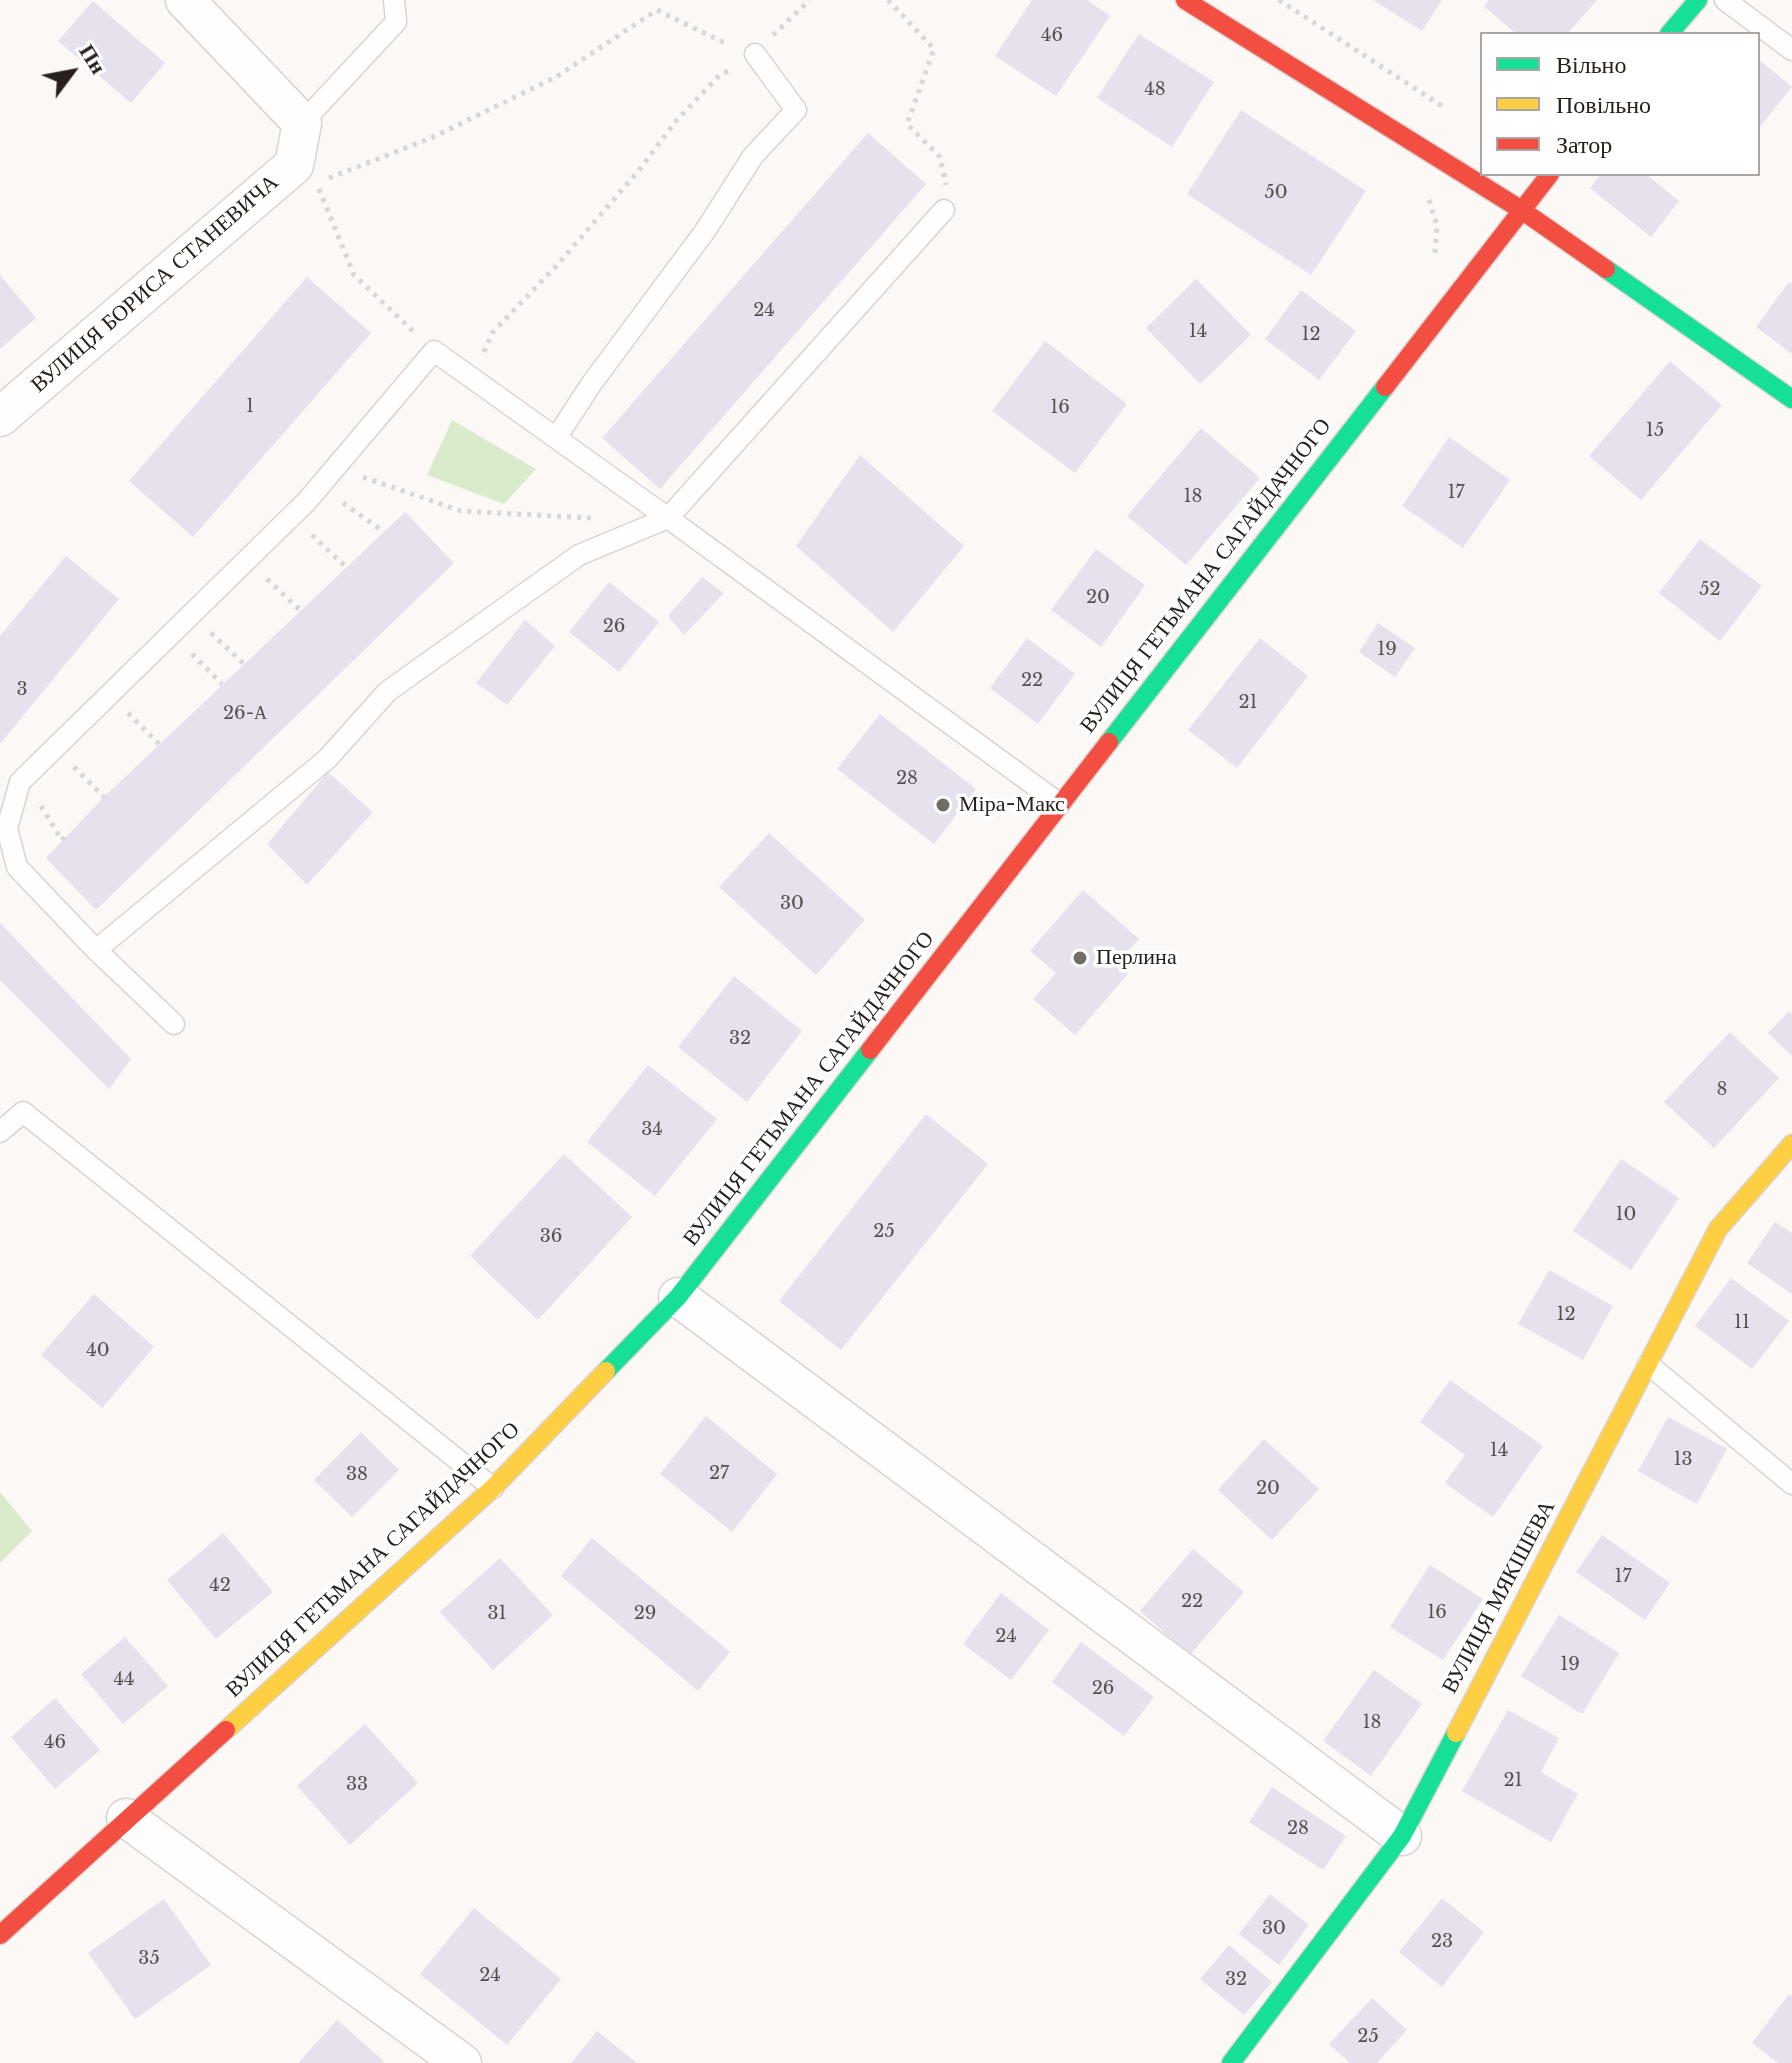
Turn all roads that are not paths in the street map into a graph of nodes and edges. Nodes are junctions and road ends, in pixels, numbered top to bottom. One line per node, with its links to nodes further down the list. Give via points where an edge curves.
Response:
1 (185, 0): 9 (street)
2 (394, 0): 9 (lane, via 396,22)
3 (1185, 0): 11 (main road)
4 (1698, 0): 6 (main road)
5 (1725, 0): 7 (lane)
6 (1671, 32)
7 (1792, 50)
8 (755, 54): 15 (lane, via 796,110 753,156)
9 (302, 123): 14 (street, ВУЛИЦЯ БОРИСА СТАНЕВИЧА, via 294,165)
10 (1548, 176): 11 (main road, ВУЛИЦЯ ГЕТЬМАНА САГАЙДАЧНОГО)
11 (1520, 209): 13 (main road); 17 (main road, ВУЛИЦЯ ГЕТЬМАНА САГАЙДАЧНОГО)
12 (944, 210): 16 (lane)
13 (1792, 399)
14 (0, 417)
15 (556, 438): 16 (lane); 18 (lane, via 434,351 307,501 20,782)
16 (668, 518): 17 (lane); 19 (lane, via 579,555 388,691 327,759)
17 (1060, 804): 23 (main road, ВУЛИЦЯ ГЕТЬМАНА САГАЙДАЧНОГО)
18 (5, 843): 19 (lane, via 17,867)
19 (96, 950): 20 (lane)
20 (174, 1024)
21 (0, 1132): 26 (lane, via 23,1112)
22 (1792, 1144): 24 (main road, ВУЛИЦЯ МЯКІШЕВА, via 1718,1229)
23 (678, 1297): 26 (main road, ВУЛИЦЯ ГЕТЬМАНА САГАЙДАЧНОГО); 28 (street)
24 (1648, 1364): 25 (lane); 28 (main road, ВУЛИЦЯ МЯКІШЕВА)
25 (1792, 1484)
26 (493, 1488): 27 (main road, ВУЛИЦЯ ГЕТЬМАНА САГАЙДАЧНОГО)
27 (126, 1818): 29 (main road, ВУЛИЦЯ ГЕТЬМАНА САГАЙДАЧНОГО); 30 (street)
28 (1402, 1836): 31 (main road, ВУЛИЦЯ МЯКІШЕВА)
29 (0, 1935)
30 (462, 2063)
31 (1231, 2063)

